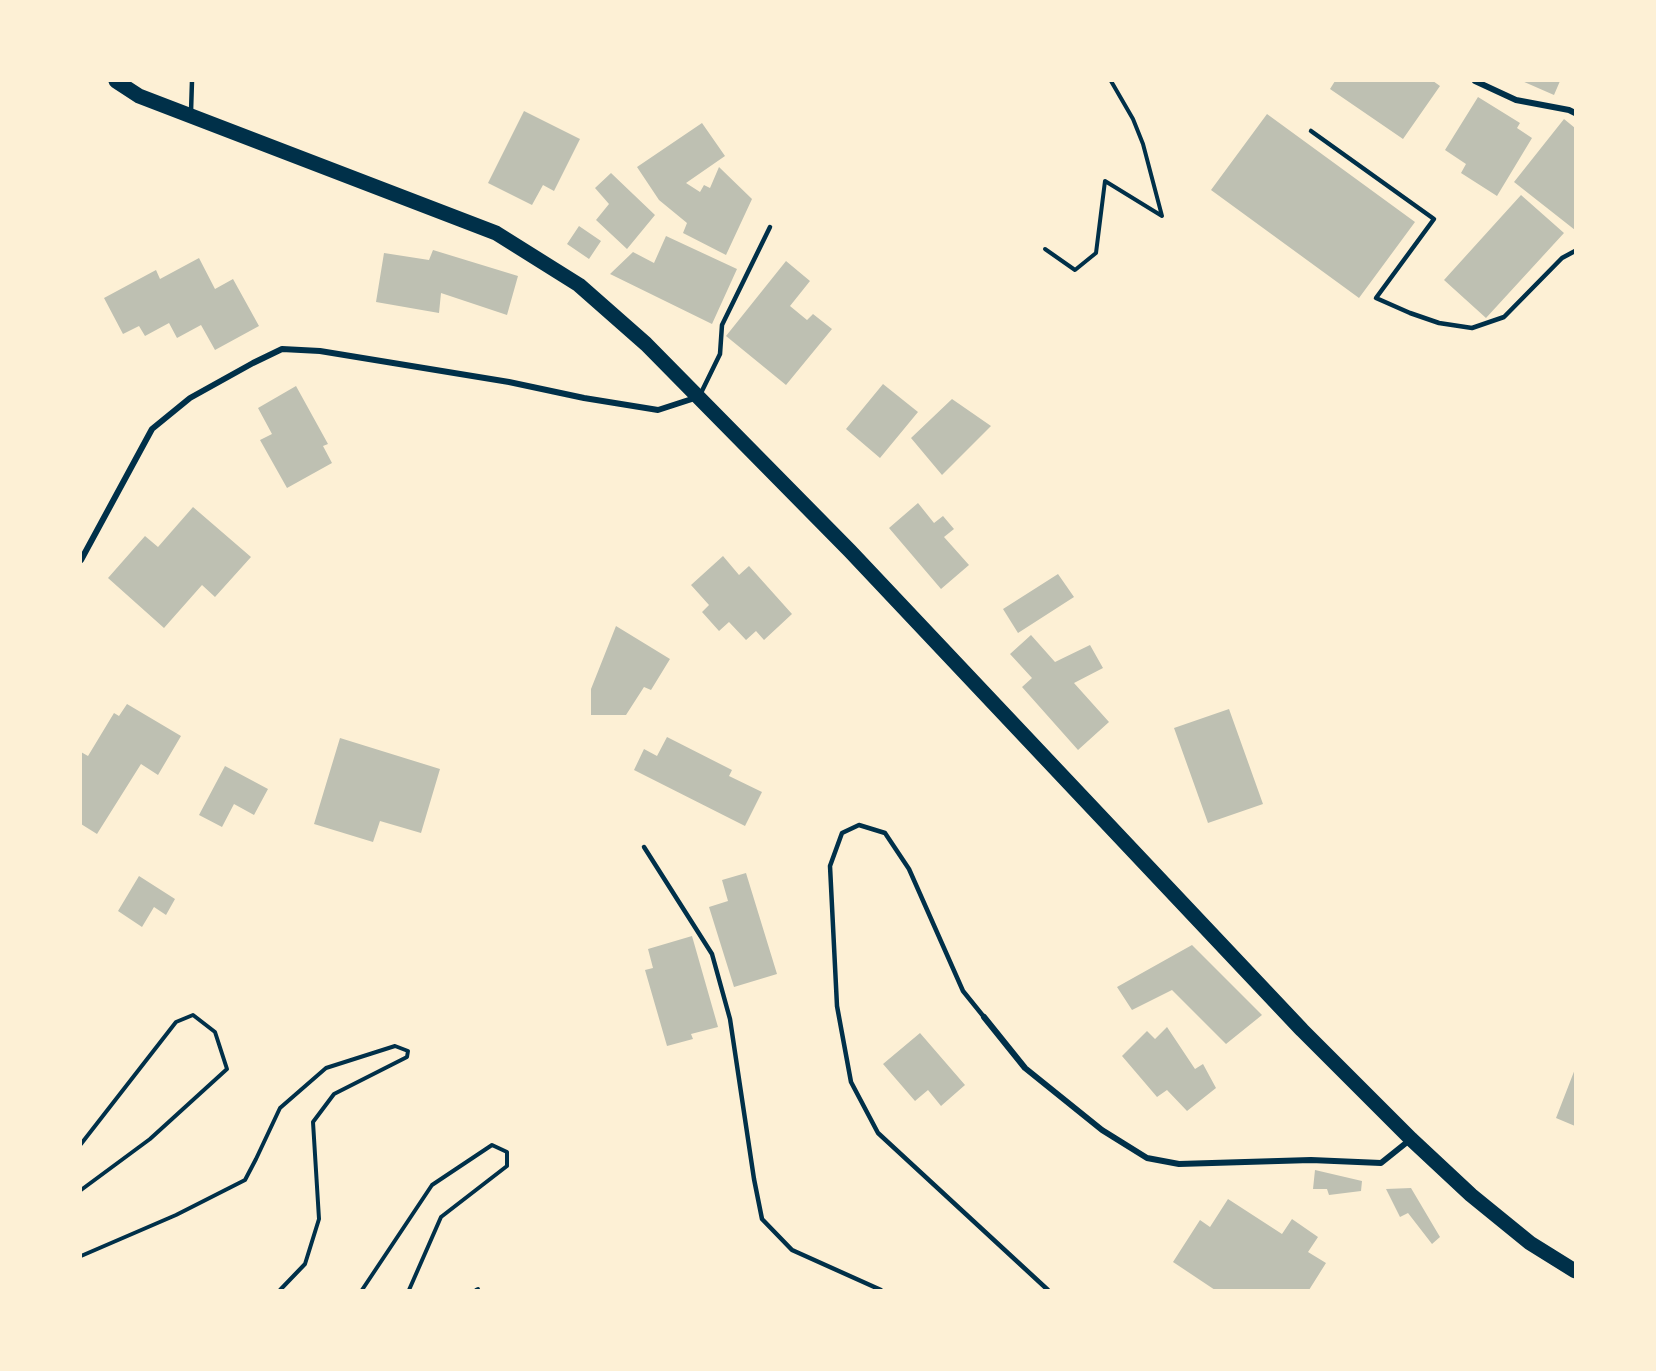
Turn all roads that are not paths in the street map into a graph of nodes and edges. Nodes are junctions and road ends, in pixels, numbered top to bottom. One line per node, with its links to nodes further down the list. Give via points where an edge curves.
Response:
1 (116, 81): 5 (main road, via 139,96)
2 (192, 81): 5 (lane)
3 (1475, 81): 4 (street, via 1516,100)
4 (1575, 113)
5 (190, 115): 9 (main road, via 496,233 579,285)
6 (1311, 131): 8 (lane, via 1434,219 1377,298 1410,314 1472,328 1504,317 1562,258)
7 (770, 227): 9 (lane, via 722,325 720,354)
8 (1575, 251)
9 (699, 397): 10 (street, via 658,410 320,351 282,349 190,398 152,429); 13 (main road, via 850,551 1294,1022)
10 (81, 560)
11 (644, 846): 15 (lane, via 712,954 730,1019 762,1219 792,1250)
12 (984, 1017): 13 (street, via 1025,1068 1102,1130 1147,1158 1179,1164 1311,1160 1381,1163); 16 (lane, via 963,992 909,869 885,833 859,825 842,833 830,866 837,1006 851,1082 878,1133)
13 (1411, 1139): 14 (main road, via 1530,1243)
14 (1575, 1271)
15 (881, 1290)
16 (1048, 1290)

